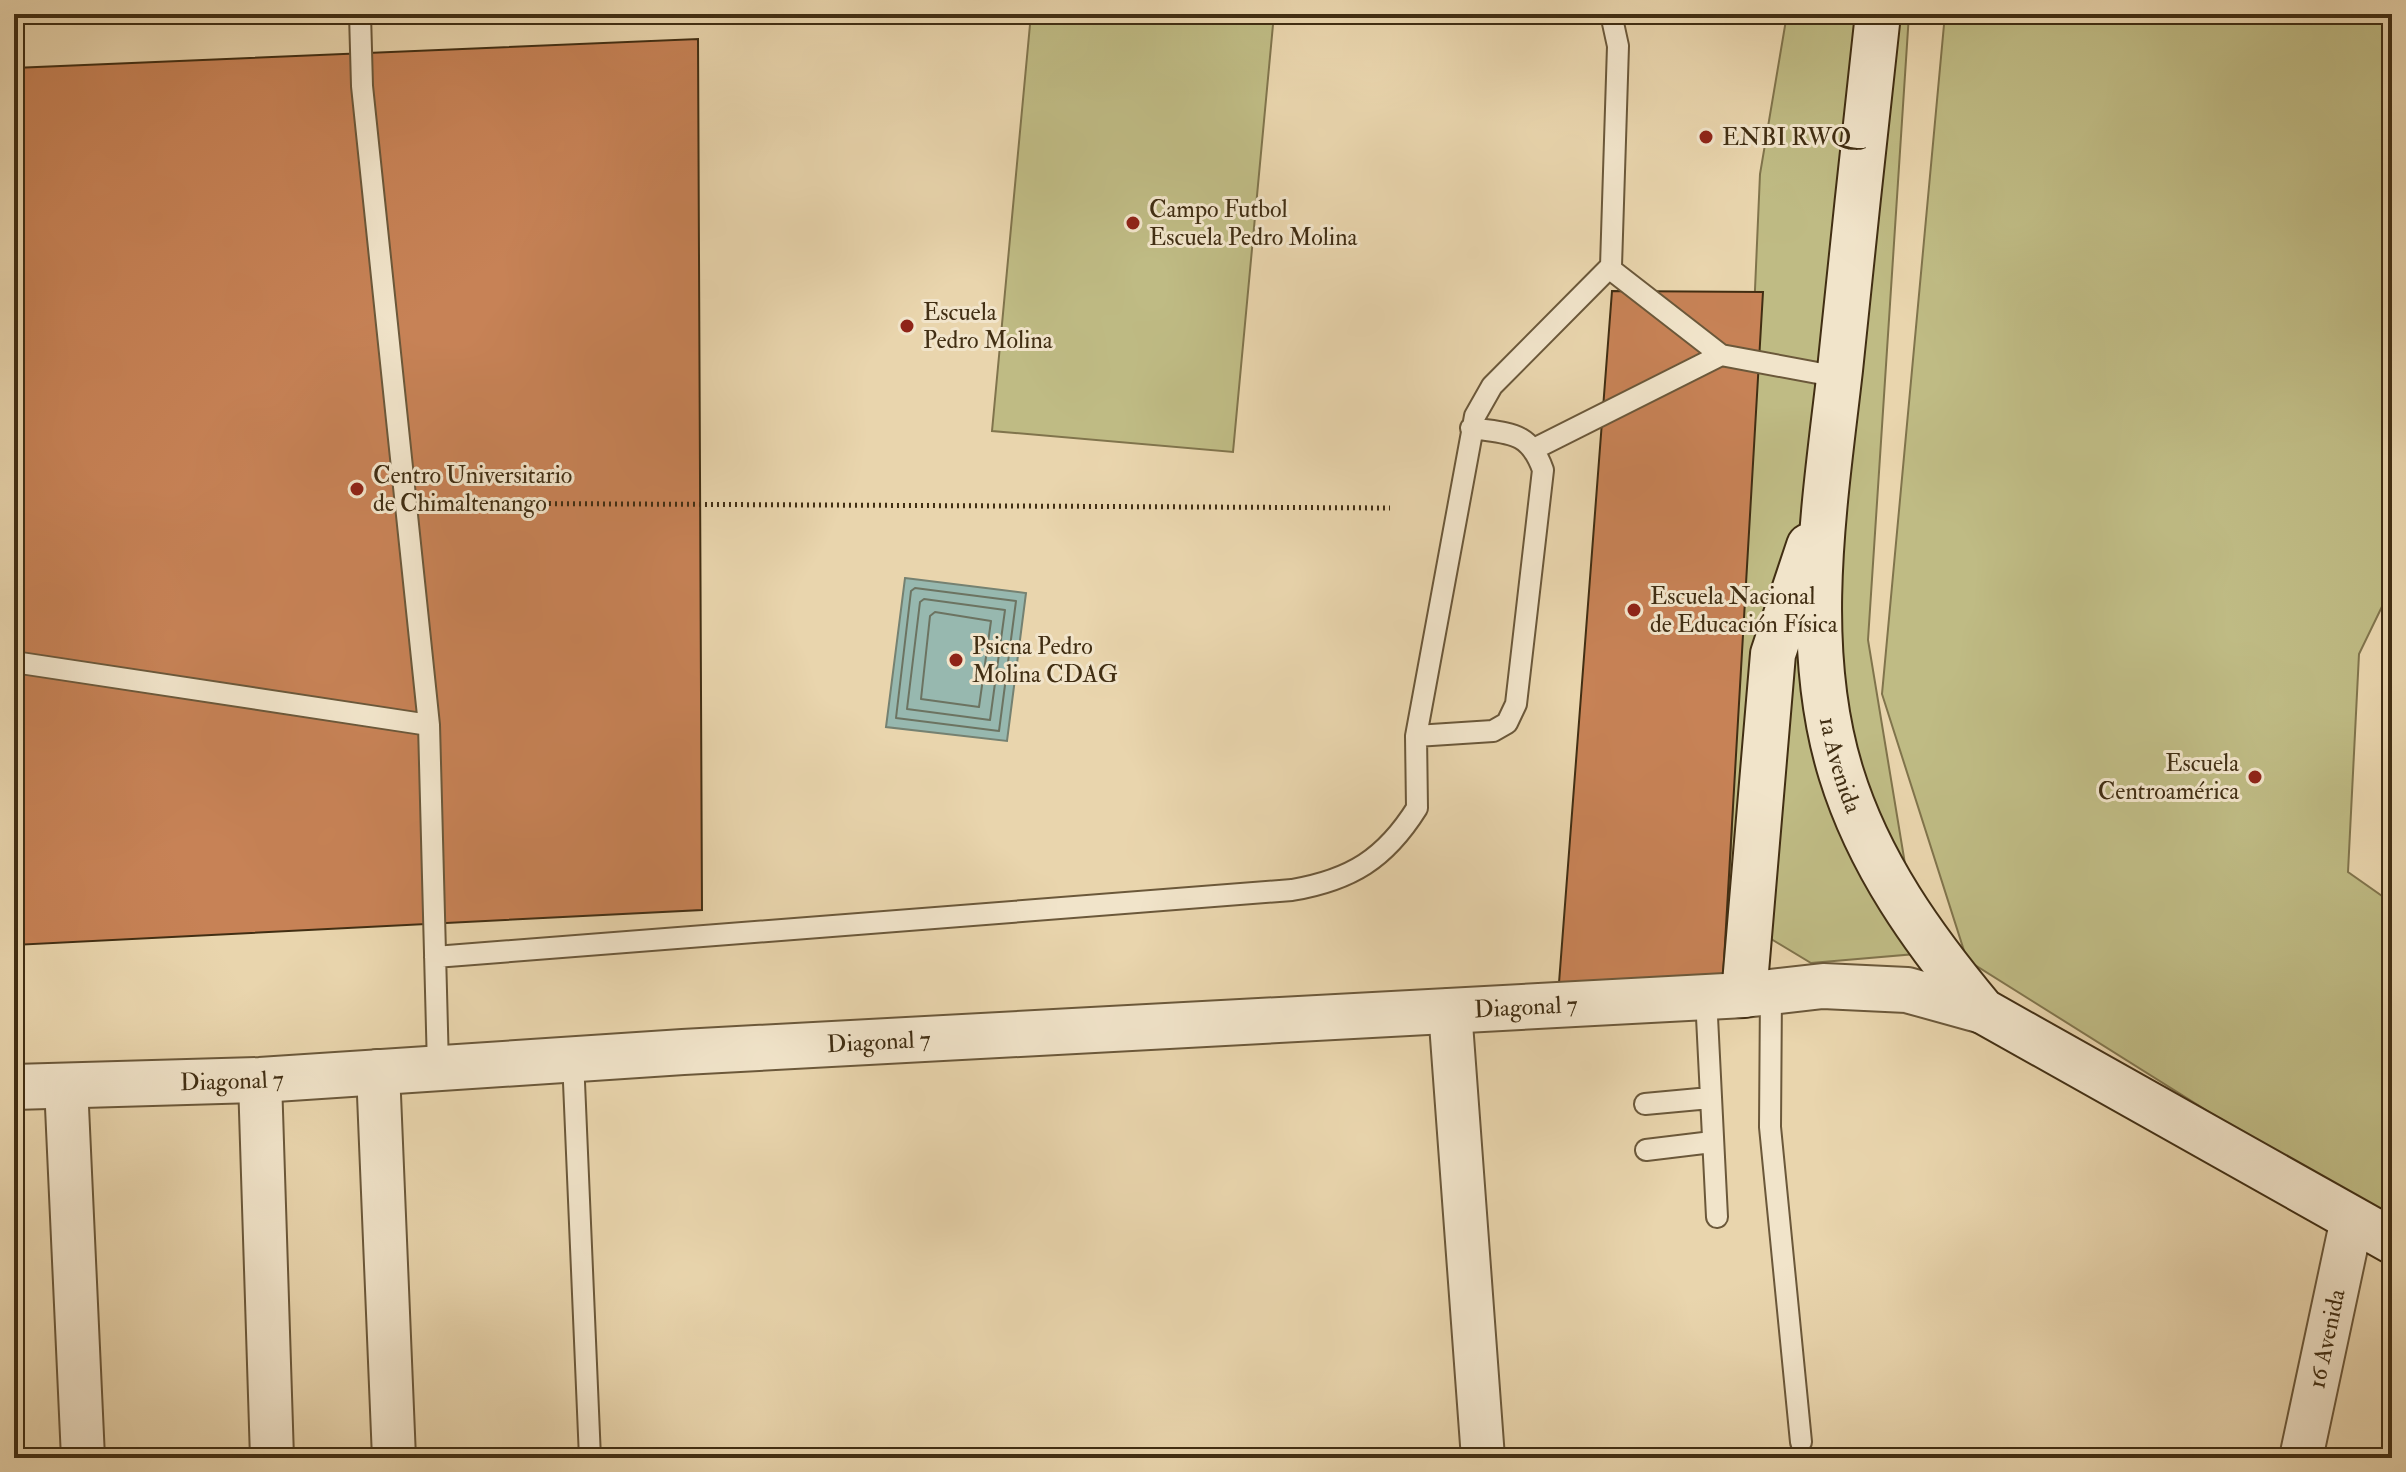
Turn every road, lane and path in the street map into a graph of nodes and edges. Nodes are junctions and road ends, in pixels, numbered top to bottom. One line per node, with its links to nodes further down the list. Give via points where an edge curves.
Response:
1 (360, 14): 9 (lane, via 362,86)
2 (1611, 14): 4 (lane, via 1618,46 1615,229)
3 (1878, 14): 6 (main road, 1a Avenida)
4 (1609, 268): 5 (lane); 7 (lane, via 1492,386)
5 (1721, 355): 6 (lane); 8 (lane)
6 (1839, 377): 10 (main road, 1a Avenida)
7 (1471, 428): 8 (lane, via 1519,436); 14 (lane)
8 (1536, 448): 14 (lane, via 1543,470 1516,704 1507,723 1493,731)
9 (406, 503): 11 (path); 13 (lane)
10 (1823, 506): 16 (main road, via 1773,654); 18 (main road, 1a Avenida, via 1820,649 1842,773 1898,900)
11 (1390, 508)
12 (14, 662): 13 (lane)
13 (429, 725): 15 (lane)
14 (1416, 736): 15 (lane, via 1413,815 1380,854 1358,871 1325,884)
15 (435, 957): 20 (lane)
16 (1740, 994): 17 (main road, Diagonal 7); 18 (main road, Diagonal 7, via 1823,986 1907,990); 25 (lane); 32 (lane, via 1770,1127)
17 (1450, 1010): 19 (main road, Diagonal 7); 37 (street)
18 (1983, 1011): 30 (main road, 1a Avenida)
19 (573, 1059): 20 (main road, Diagonal 7); 36 (lane)
20 (438, 1067): 21 (main road, Diagonal 7)
21 (378, 1071): 22 (main road, Diagonal 7); 35 (street)
22 (260, 1080): 23 (main road, Diagonal 7); 34 (street)
23 (66, 1085): 24 (main road, Diagonal 7); 33 (street)
24 (14, 1087)
25 (1710, 1098): 26 (lane); 27 (lane)
26 (1645, 1104)
27 (1712, 1142): 28 (lane); 29 (lane)
28 (1646, 1150)
29 (1717, 1217)
30 (2352, 1219): 31 (main road, 1a Avenida); 38 (street, 16 Avenida)
31 (2392, 1241)
32 (1801, 1442)
33 (83, 1458)
34 (272, 1458)
35 (394, 1458)
36 (590, 1458)
37 (1483, 1458)
38 (2301, 1458)

